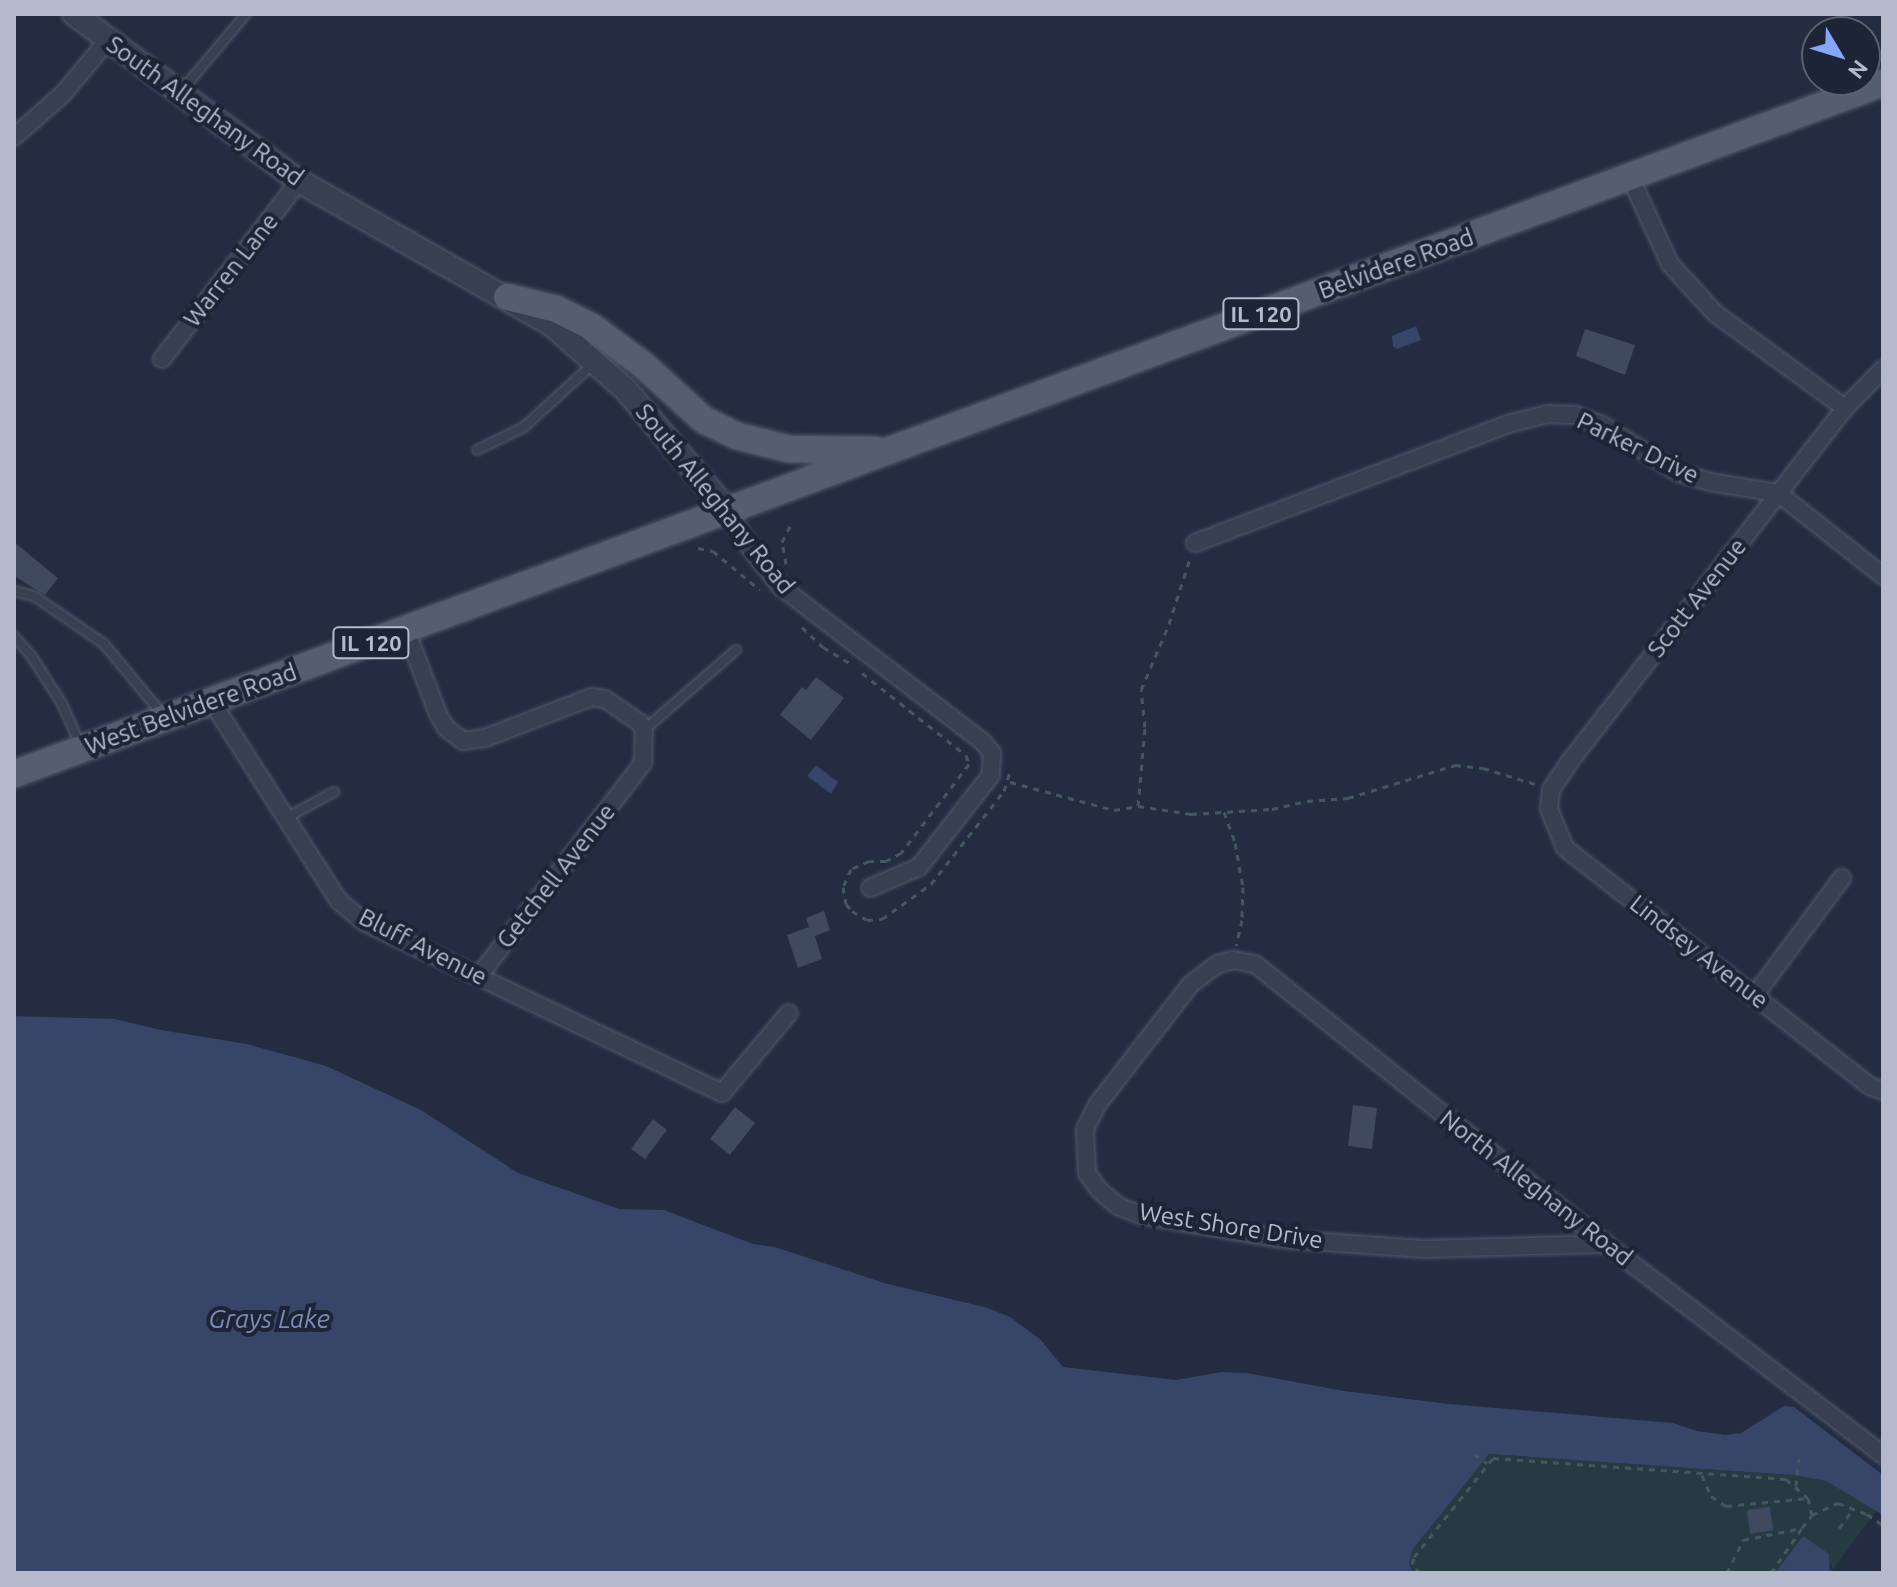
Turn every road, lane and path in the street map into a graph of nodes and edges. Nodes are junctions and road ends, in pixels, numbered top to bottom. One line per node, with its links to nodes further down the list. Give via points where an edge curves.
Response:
1 (74, 14): 3 (street, South Alleghany Road)
2 (246, 14): 5 (lane)
3 (108, 40): 5 (street, South Alleghany Road); 6 (street, via 63,94)
4 (1883, 83): 7 (main road, Belvidere Road / IL 120)
5 (179, 94): 8 (street, South Alleghany Road)
6 (14, 137)
7 (1630, 177): 13 (street, via 1670,264 1716,314); 15 (main road, Belvidere Road / IL 120)
8 (299, 181): 9 (street, South Alleghany Road); 10 (street, Warren Lane)
9 (507, 297): 11 (street, South Alleghany Road, via 551,324); 15 (main road, via 556,309 592,327 704,420 737,436 789,449)
10 (162, 359)
11 (594, 362): 14 (lane, via 524,427); 17 (street, South Alleghany Road, via 678,447)
12 (1883, 369): 13 (street, Scott Avenue)
13 (1845, 408): 16 (street, Scott Avenue)
14 (477, 450)
15 (891, 450): 17 (main road, Belvidere Road / IL 120)
16 (1778, 493): 19 (street, Parker Drive, via 1677,472 1602,425 1575,415 1548,414 1494,429); 22 (street, Parker Drive); 37 (street, Scott Avenue)
17 (728, 511): 26 (main road, West Belvidere Road / IL 120); 35 (street, South Alleghany Road, via 781,587 982,741 994,760)
18 (790, 526): 21 (path, via 782,549)
19 (1195, 543): 39 (path, via 1141,690 1145,727)
20 (698, 548): 24 (path, via 713,551)
21 (788, 568)
22 (1883, 576)
23 (14, 591): 30 (lane, via 34,596 104,644)
24 (768, 597)
25 (797, 622): 36 (path, via 966,755 969,764 901,853 851,869 843,887 852,911 867,920 882,919 931,884)
26 (406, 630): 29 (main road, West Belvidere Road / IL 120); 31 (street, via 438,714 463,741 485,738 592,697 605,699)
27 (14, 636): 32 (lane, via 62,704)
28 (736, 650): 31 (lane)
29 (212, 702): 30 (main road, West Belvidere Road / IL 120); 41 (street, Bluff Avenue)
30 (166, 718): 32 (main road, West Belvidere Road / IL 120)
31 (644, 730): 45 (street, Getchell Avenue, via 643,763)
32 (81, 749): 34 (main road, West Belvidere Road / IL 120)
33 (1010, 768): 36 (path)
34 (14, 774)
35 (991, 775): 36 (path); 43 (street, via 919,867)
36 (1009, 781): 39 (path, via 1114,810)
37 (1551, 790): 40 (path, via 1483,768 1455,765 1348,798); 46 (street, Lindsey Avenue, via 1549,809 1565,848)
38 (334, 792): 41 (lane)
39 (1138, 806): 40 (path, via 1178,813)
40 (1224, 812): 44 (path, via 1243,887)
41 (286, 818): 45 (street, Bluff Avenue, via 339,901 364,922)
42 (1842, 878): 46 (street)
43 (870, 888)
44 (1234, 960): 49 (street, North Alleghany Road, via 1255,964); 49 (street, West Shore Drive, via 1218,964 1187,990 1097,1105 1085,1129 1087,1173 1118,1206 1141,1215 1281,1239 1423,1249)
45 (479, 976): 47 (street, Bluff Avenue, via 722,1093)
46 (1755, 995): 48 (street, Lindsey Avenue)
47 (789, 1013)
48 (1883, 1091)
49 (1606, 1244): 51 (street, North Alleghany Road)
50 (1474, 1454): 53 (path)
51 (1883, 1455)
52 (1799, 1458): 55 (path)
53 (1487, 1463): 54 (path, via 1497,1458); 62 (path, via 1414,1557 1412,1564)
54 (1701, 1474): 55 (path, via 1786,1479); 56 (path, via 1711,1496 1726,1506)
55 (1796, 1486): 56 (path)
56 (1808, 1498): 58 (path)
57 (1854, 1508): 58 (path, via 1838,1503); 59 (path); 61 (path)
58 (1812, 1515): 60 (path)
59 (1883, 1525)
60 (1802, 1528): 63 (path, via 1743,1540); 64 (path)
61 (1839, 1528)
62 (1420, 1573)
63 (1727, 1573)
64 (1771, 1573)

